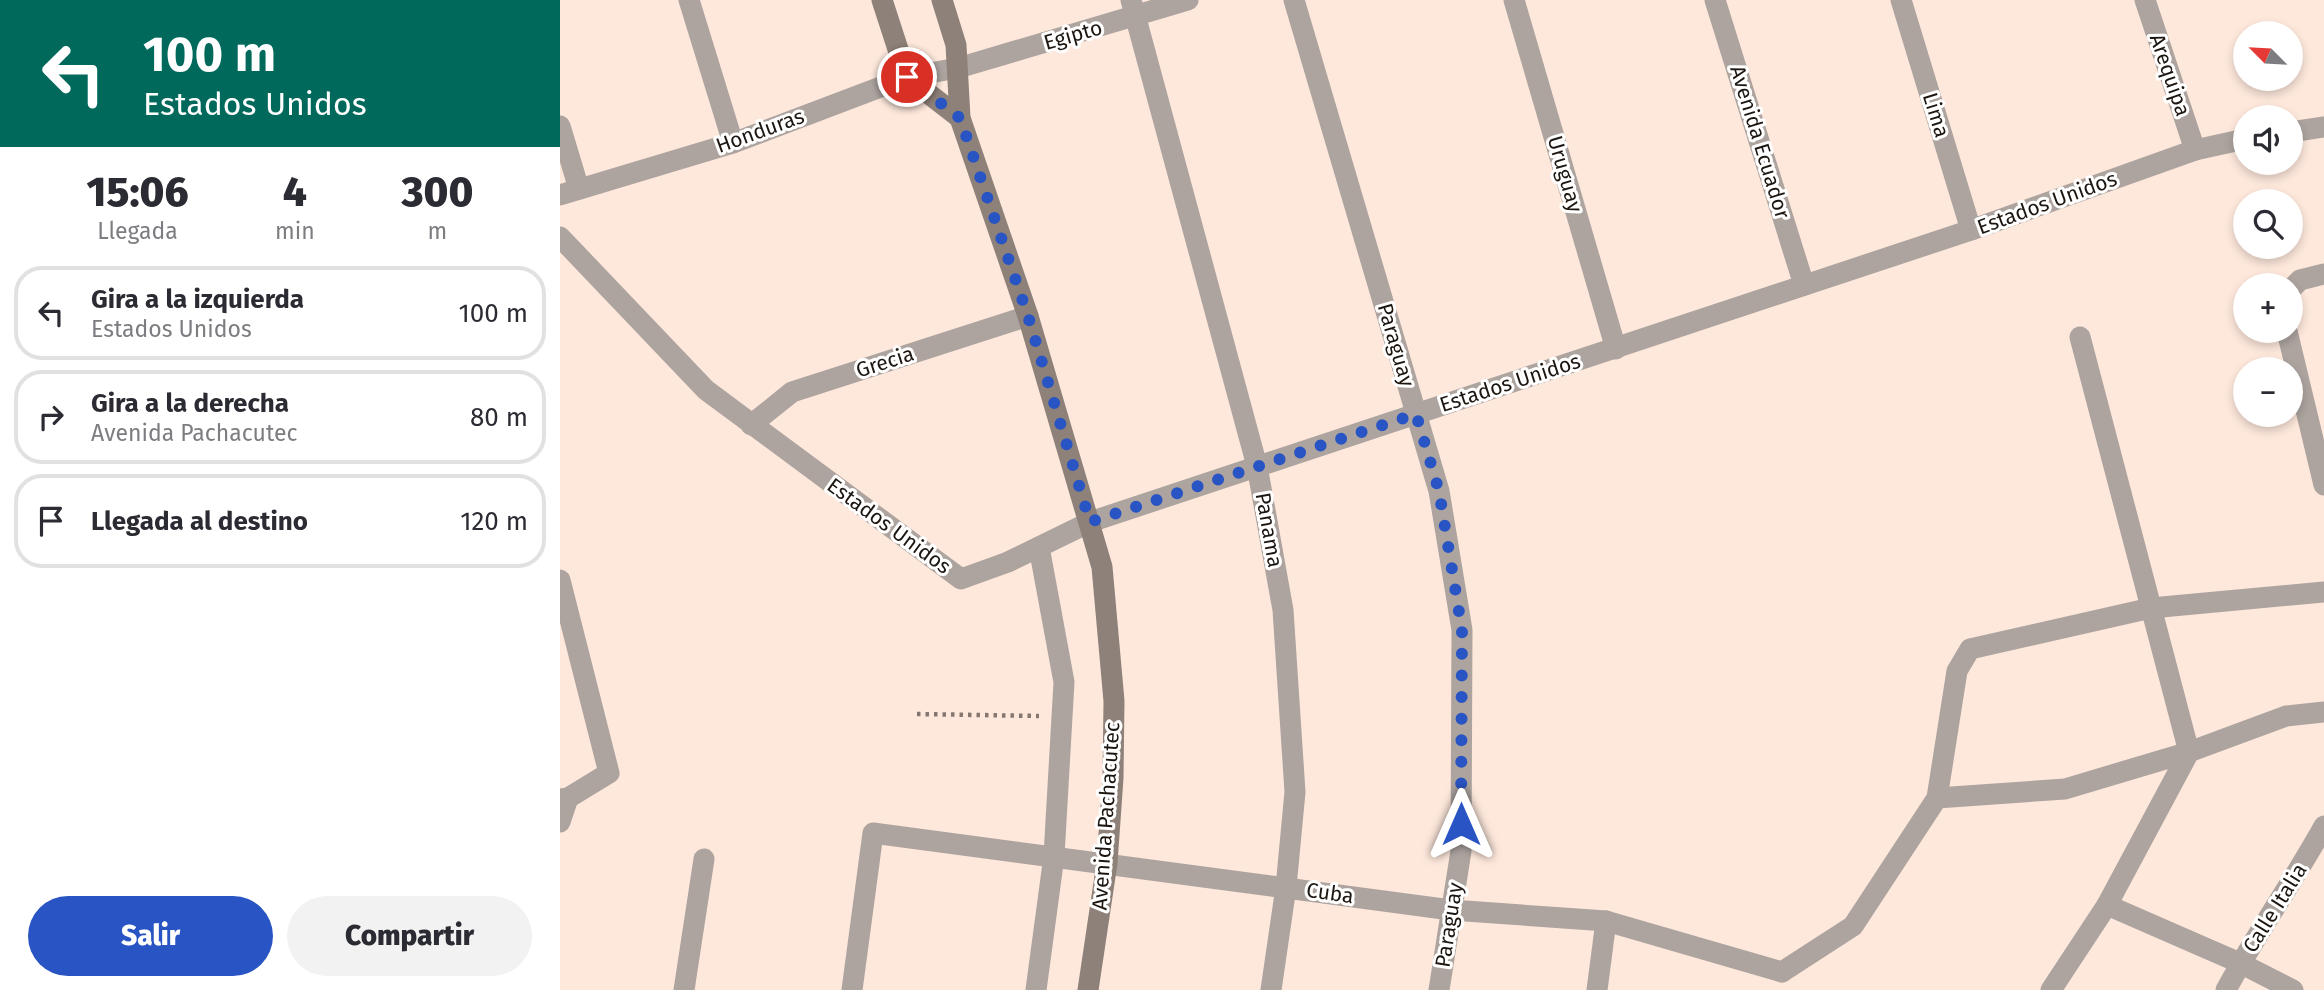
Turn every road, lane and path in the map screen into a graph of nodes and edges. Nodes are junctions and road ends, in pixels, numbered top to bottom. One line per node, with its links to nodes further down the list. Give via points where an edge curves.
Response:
1 (690, 0): 18 (street)
2 (882, 0): 12 (main road)
3 (942, 0): 11 (main road, Avenida Pachacutec)
4 (1188, 0): 10 (street, Egipto)
5 (1294, 0): 30 (street, Paraguay)
6 (1514, 0): 29 (street, Uruguay)
7 (1715, 0): 25 (street, Avenida Ecuador)
8 (1901, 0): 21 (street, Lima)
9 (2145, 0): 19 (street, Arequipa)
10 (1134, 8): 11 (street, Egipto); 32 (street, Panama)
11 (958, 68): 12 (street, Honduras); 13 (main road, Avenida Pachacutec)
12 (907, 77): 13 (main road); 18 (street, Honduras)
13 (960, 118): 26 (main road, Avenida Pachacutec)
14 (560, 126): 20 (street)
15 (2324, 127): 16 (street)
16 (2303, 130)
17 (2233, 142): 19 (street, Estados Unidos)
18 (733, 143): 20 (street, Honduras)
19 (2195, 150): 21 (street, Estados Unidos)
20 (570, 192)
21 (1971, 230): 25 (street, Estados Unidos)
22 (560, 237): 31 (street, Estados Unidos, via 706,390)
23 (2324, 274): 24 (street)
24 (2303, 279)
25 (1804, 285): 29 (street, Estados Unidos)
26 (1028, 316): 31 (street, Grecia, via 792,393); 34 (main road, Avenida Pachacutec)
27 (2080, 337): 38 (street)
28 (2290, 343): 33 (street)
29 (1615, 349): 30 (street, Estados Unidos)
30 (1416, 414): 32 (street, Estados Unidos); 52 (street, Paraguay, via 1439,491 1462,630 1461,851)
31 (751, 425): 35 (street, Estados Unidos, via 961,579)
32 (1257, 466): 34 (street, Estados Unidos); 50 (street, Panama, via 1283,610 1293,734 1295,792)
33 (2324, 485)
34 (1090, 522): 35 (street, Estados Unidos); 49 (main road, Avenida Pachacutec, via 1102,567 1114,701)
35 (1039, 547): 41 (street, via 1064,682)
36 (560, 580): 44 (street, via 609,773)
37 (2324, 592): 38 (street)
38 (2151, 608): 42 (street); 43 (street, via 1970,649 1957,671)
39 (2324, 712): 42 (street, via 2286,716)
40 (917, 714): 41 (path)
41 (1062, 717): 47 (street)
42 (2189, 752): 43 (street, via 2065,789); 51 (street)
43 (1937, 797): 55 (street, via 1853,926)
44 (564, 799): 45 (street)
45 (560, 822)
46 (2324, 826): 54 (street, Calle Italia)
47 (1054, 856): 49 (street, Cuba); 57 (street, Cuba, via 873,832); 58 (street)
48 (704, 859): 56 (street)
49 (1107, 863): 50 (street, Cuba); 59 (main road, Avenida Pachacutec)
50 (1286, 887): 52 (street, Cuba); 60 (street, Panama)
51 (2107, 905): 54 (street); 63 (street)
52 (1451, 910): 53 (street, Cuba); 61 (street, Paraguay)
53 (1606, 921): 55 (street, Cuba); 62 (street)
54 (2240, 963): 64 (street, Calle Italia); 65 (street)
55 (1780, 981)
56 (684, 990)
57 (852, 990)
58 (1036, 990)
59 (1088, 990)
60 (1271, 990)
61 (1439, 990)
62 (1597, 990)
63 (2051, 990)
64 (2226, 990)
65 (2293, 990)

